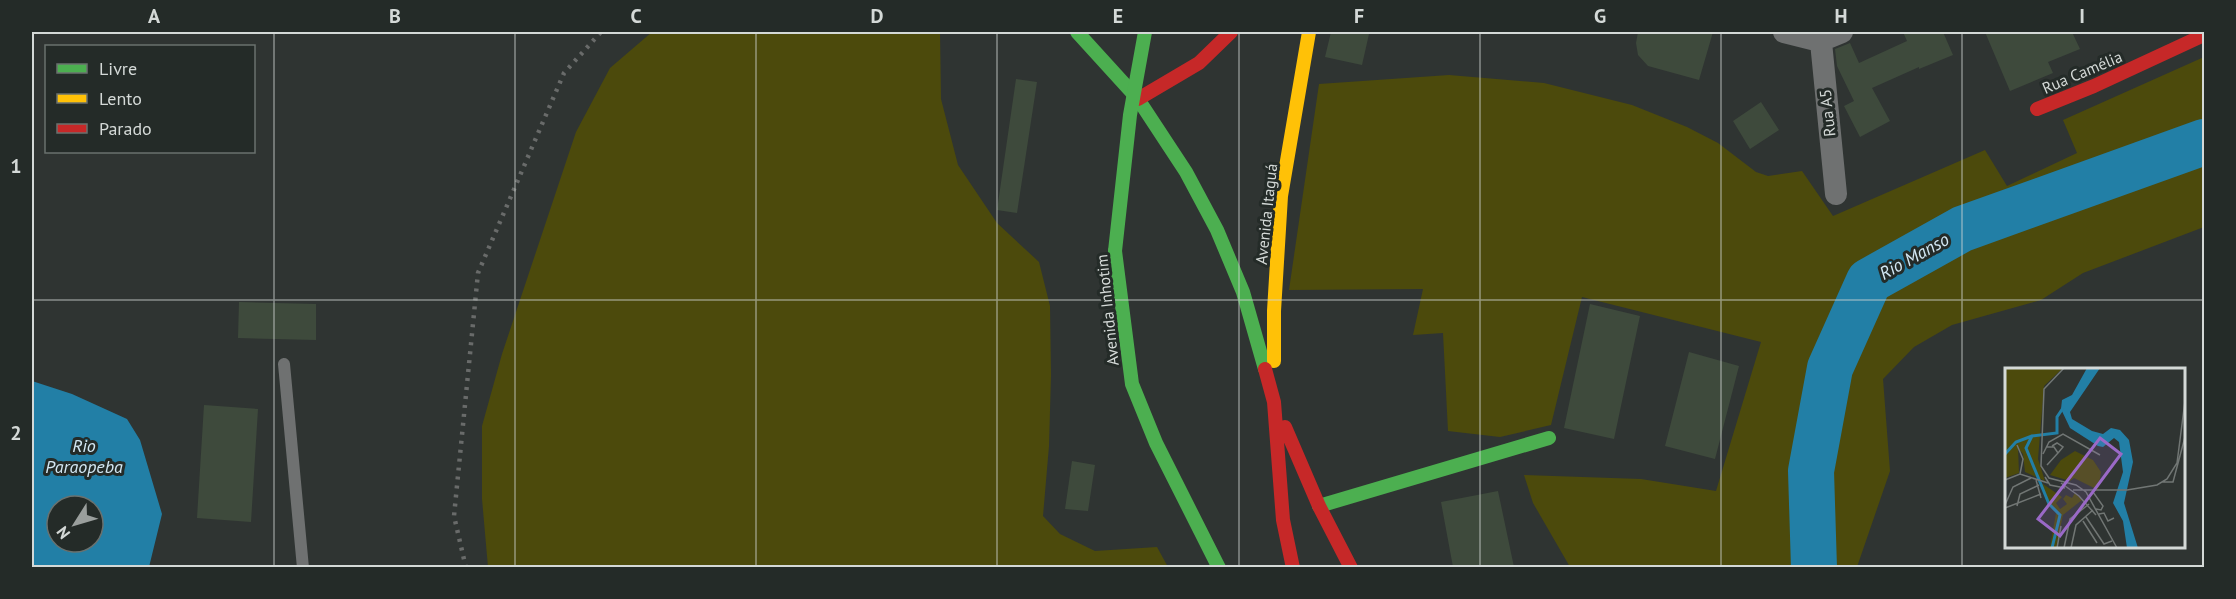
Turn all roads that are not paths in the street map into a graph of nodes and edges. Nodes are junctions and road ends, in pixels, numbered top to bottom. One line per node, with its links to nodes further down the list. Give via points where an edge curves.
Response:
1 (1077, 32): 9 (main road)
2 (1145, 32): 17 (main road, Avenida Inhotim, bridge, via 1130,115 1115,250 1132,384 1156,443)
3 (1231, 32): 9 (main road, via 1199,63)
4 (1309, 32): 13 (main road, Avenida Itaguá, via 1281,196 1274,311)
5 (1784, 32): 7 (street)
6 (1842, 32): 7 (street)
7 (1820, 36): 11 (street, Rua A5)
8 (2190, 37): 10 (main road, Rua Camélia, via 2094,86)
9 (1138, 99): 13 (main road, via 1186,172 1217,230 1243,292)
10 (2037, 109)
11 (1836, 194)
12 (284, 364): 16 (lane)
13 (1275, 402): 15 (main road); 18 (main road, via 1283,520)
14 (1549, 438): 15 (main road)
15 (1319, 506): 19 (main road)
16 (303, 567)
17 (1219, 567)
18 (1293, 567)
19 (1351, 567)

